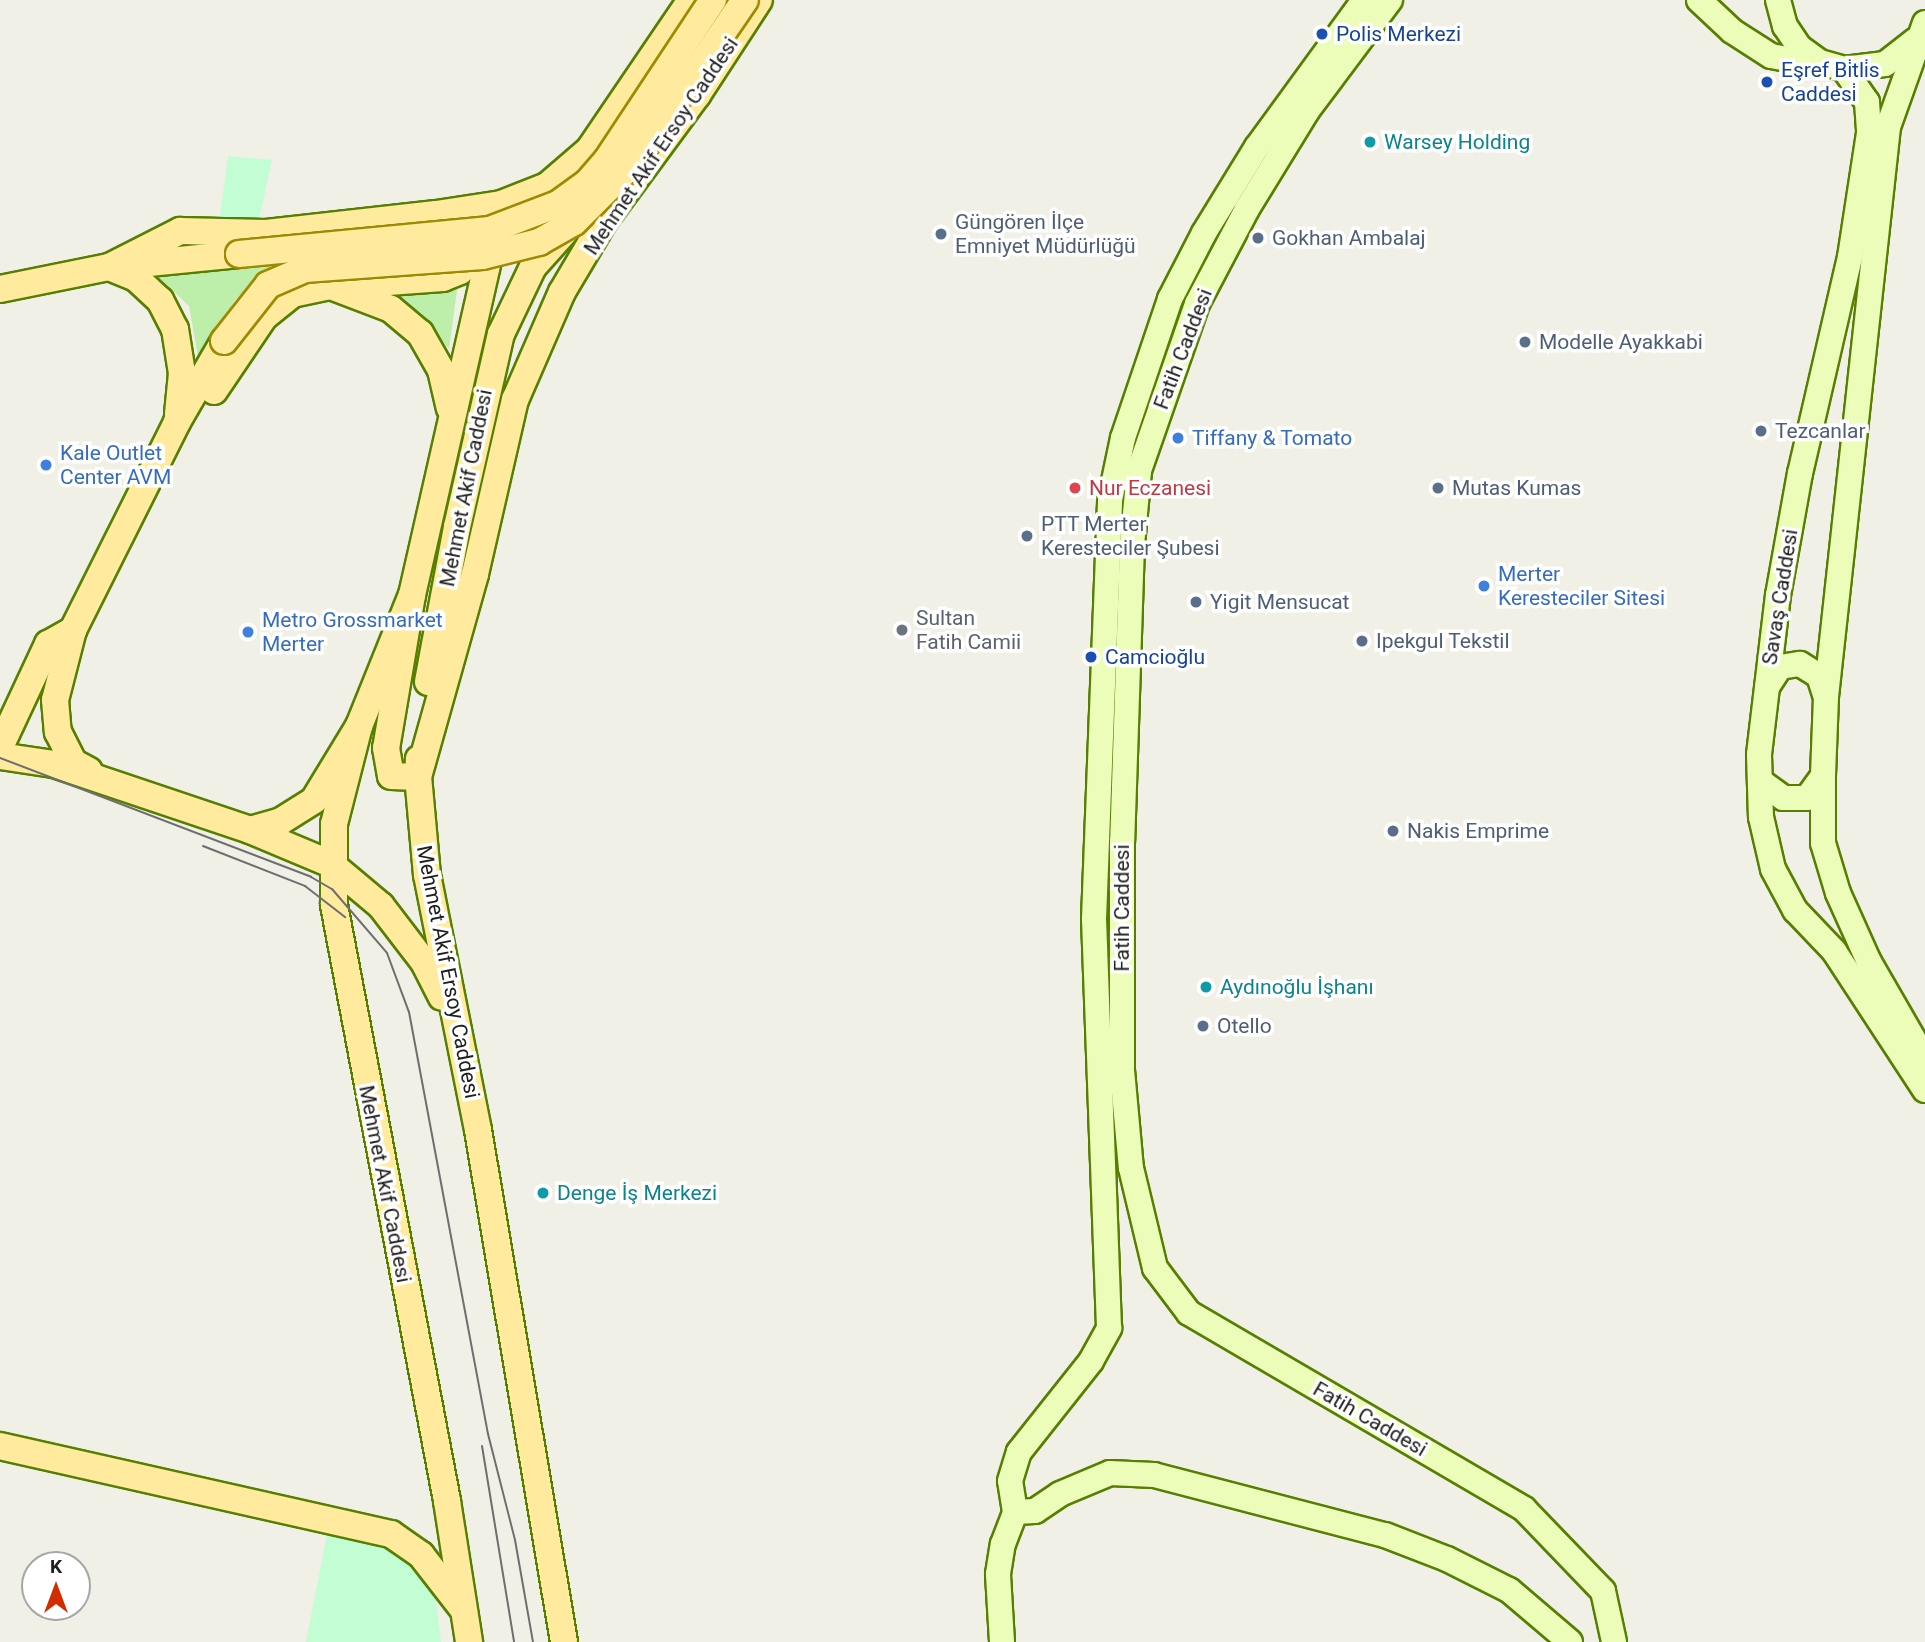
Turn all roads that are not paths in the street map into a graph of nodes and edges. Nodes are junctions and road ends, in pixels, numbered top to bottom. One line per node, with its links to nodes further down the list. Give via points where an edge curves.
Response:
1 (691, 0): 11 (main road, via 589,150)
2 (713, 0): 15 (main road, bridge, via 607,160 588,182 558,204 490,230)
3 (746, 0): 14 (main road, bridge, via 634,162)
4 (759, 0): 18 (main road, Mehmet Akif Ersoy Caddesi, via 673,130 604,221)
5 (1364, 0): 40 (main road, Fatih Caddesi, via 1256,147 1204,233 1170,299 1122,438 1111,500 1094,919)
6 (1390, 0): 39 (main road, Fatih Caddesi, via 1307,111 1241,219 1197,304 1139,471 1132,545 1122,841 1122,1070 1131,1168)
7 (1699, 0): 10 (main road, via 1732,31 1771,56)
8 (1778, 0): 10 (main road, via 1785,26 1799,47 1820,62)
9 (1922, 32): 10 (main road, via 1885,64); 25 (main road, via 1888,127)
10 (1844, 69): 24 (main road, Savaş Caddesi, via 1867,102 1864,171 1850,257 1800,473)
11 (547, 186): 12 (main road); 18 (main road, via 574,194 580,211)
12 (501, 204): 13 (main road); 19 (main road)
13 (436, 214): 15 (main road, via 266,233 180,231); 16 (main road, via 463,222 471,230 474,244 460,271 425,282)
14 (574, 222): 20 (main road, bridge, via 539,242 483,256 304,269 268,285 225,341); 31 (main road, Mehmet Akif Caddesi, via 533,267 500,334 457,527 423,712)
15 (109, 267): 17 (main road); 20 (main road, via 136,278 160,300 175,329 182,373)
16 (331, 286): 19 (main road, via 391,309 420,333 441,370); 20 (main road, via 292,294 264,317 204,405)
17 (0, 289)
18 (562, 292): 31 (main road, Mehmet Akif Ersoy Caddesi, via 515,400 475,574)
19 (452, 413): 21 (main road)
20 (177, 422): 22 (main road)
21 (412, 595): 27 (main road); 31 (main road, via 386,747 391,776)
22 (73, 630): 23 (main road); 33 (main road, via 55,700 58,732 73,762)
23 (48, 644): 26 (main road); 28 (main road)
24 (1766, 688): 25 (main road, via 1780,667 1800,664 1819,676); 32 (main road, Savaş Caddesi)
25 (1826, 697): 30 (main road)
26 (0, 707)
27 (359, 726): 34 (main road, via 314,800 281,821); 35 (main road, Mehmet Akif Caddesi, via 334,824)
28 (0, 747)
29 (0, 756): 33 (main road, via 40,760)
30 (1824, 776): 32 (main road, via 1807,797 1783,797); 37 (main road, via 1824,843 1838,893 1869,962)
31 (418, 777): 36 (main road, Mehmet Akif Ersoy Caddesi, via 426,875)
32 (1760, 781): 38 (main road, Savaş Caddesi, via 1762,817 1780,882 1795,910 1834,951)
33 (109, 783): 34 (main road)
34 (250, 830): 35 (main road)
35 (331, 864): 36 (main road, via 381,906 424,962); 43 (main road, Mehmet Akif Caddesi, via 348,982)
36 (458, 1027): 45 (main road, Mehmet Akif Ersoy Caddesi)
37 (1925, 1059)
38 (1925, 1090)
39 (1152, 1256): 40 (main road, via 1134,1250); 48 (main road, Fatih Caddesi, via 1155,1268 1189,1313 1524,1510 1603,1591)
40 (1108, 1258): 42 (main road, Fatih Caddesi, via 1109,1328 1091,1361 1019,1452 1010,1481)
41 (0, 1446): 43 (main road, via 391,1534 421,1555)
42 (1016, 1513): 46 (main road, via 1003,1544 998,1574); 47 (main road, via 1035,1511 1060,1494 1110,1473 1154,1475 1385,1535 1447,1559 1510,1590)
43 (465, 1611): 44 (main road, Mehmet Akif Caddesi)
44 (469, 1642)
45 (564, 1642)
46 (1002, 1642)
47 (1570, 1642)
48 (1614, 1642)

